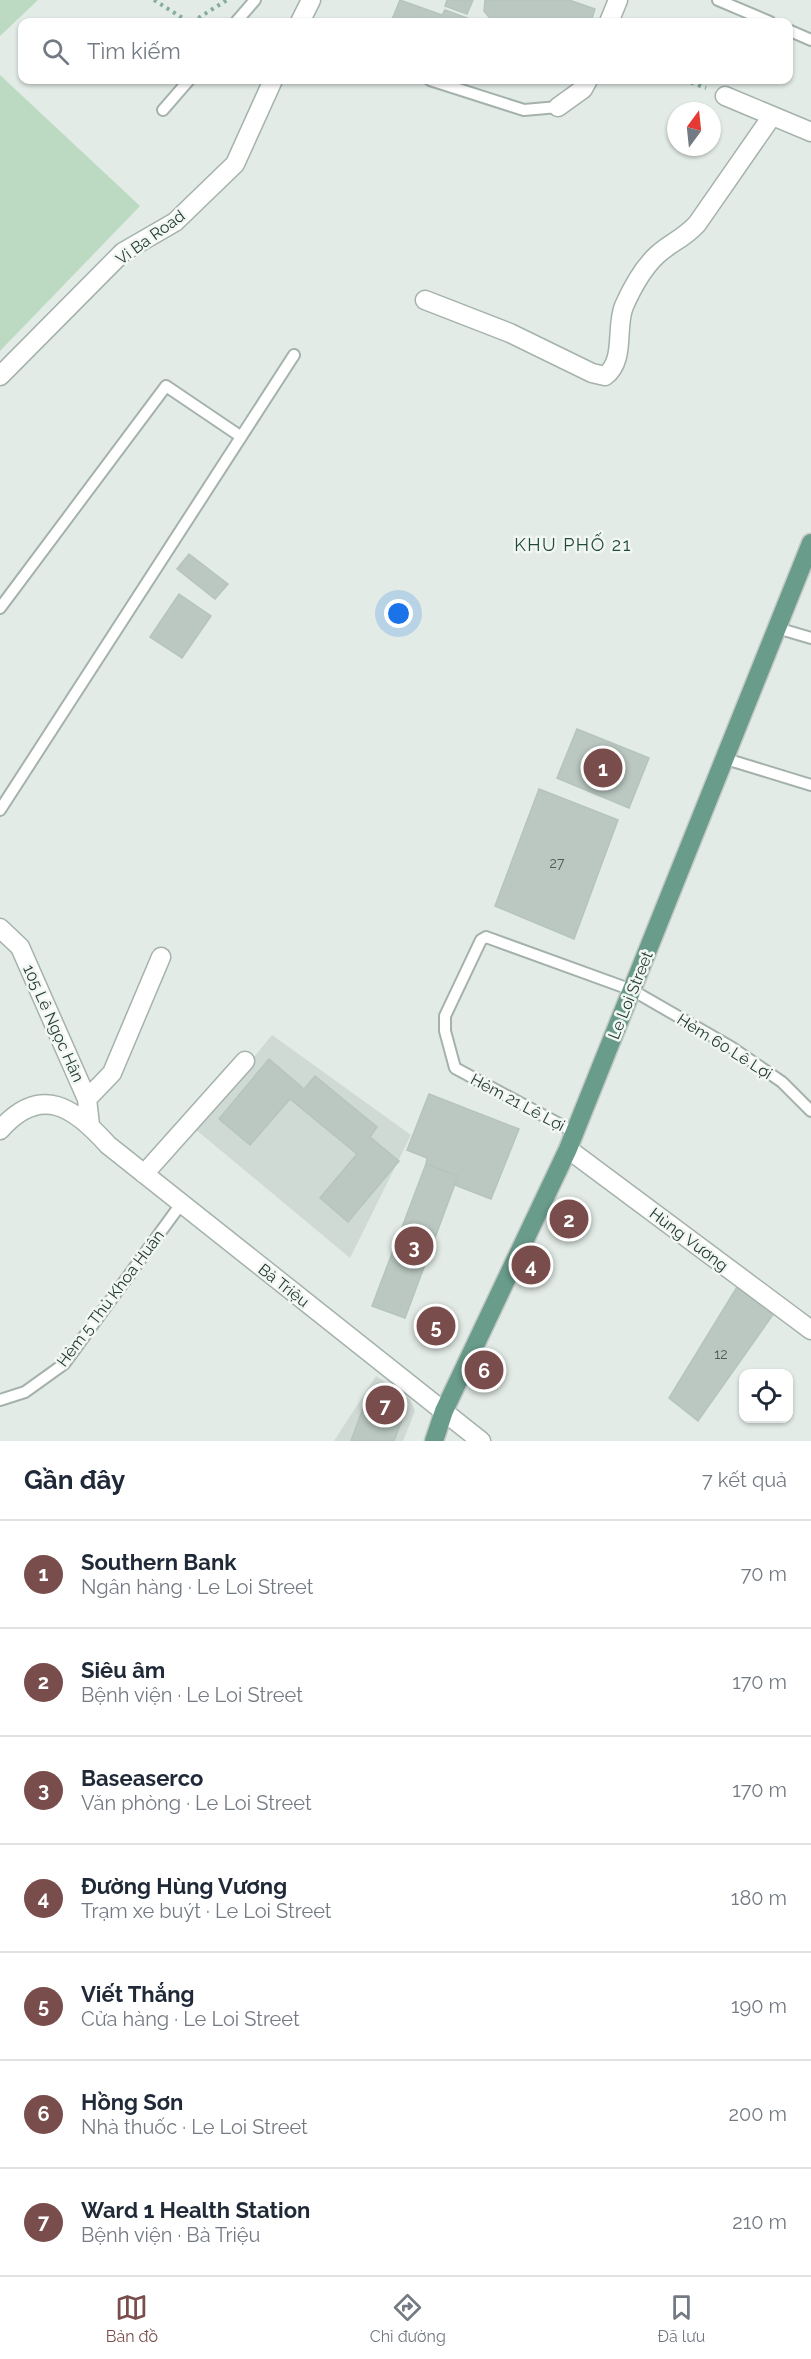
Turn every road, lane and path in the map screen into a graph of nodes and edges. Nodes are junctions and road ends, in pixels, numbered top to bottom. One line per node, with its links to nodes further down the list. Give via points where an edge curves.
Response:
1 (154, 0): 7 (path)
2 (227, 0): 8 (path)
3 (255, 0): 9 (lane)
4 (310, 0): 10 (street)
5 (618, 0): 11 (street)
6 (718, 0): 12 (lane)
7 (183, 18)
8 (197, 18)
9 (239, 18)
10 (302, 18)
11 (611, 18)
12 (761, 18)
13 (793, 32): 14 (lane)
14 (811, 40)
15 (186, 84): 21 (lane)
16 (271, 84): 26 (street, Vi Ba Road, via 235,164 175,222 123,252)
17 (443, 84): 20 (lane, via 524,110)
18 (586, 84): 20 (street)
19 (725, 96): 22 (street)
20 (558, 107)
21 (164, 110)
22 (772, 116): 23 (street); 24 (street, via 697,224 684,239 656,256 638,278 622,311 616,359 604,376)
23 (811, 132)
24 (425, 300)
25 (294, 354): 27 (lane)
26 (0, 376)
27 (240, 436): 29 (lane, via 166,386); 34 (lane)
28 (811, 543): 30 (main road, Le Loi Street)
29 (0, 608)
30 (777, 628): 31 (lane); 32 (main road, Le Loi Street)
31 (811, 638)
32 (726, 759): 33 (lane); 38 (main road, Le Loi Street)
33 (811, 785)
34 (0, 810)
35 (0, 928): 40 (street, 105 Lê Ngọc Hân, via 20,947)
36 (481, 940): 38 (lane, Hẻm 60 Lê Lợi, via 494,938); 44 (lane, Hẻm 21 Lê Lợi, via 445,1016 445,1032 455,1068)
37 (161, 957): 40 (street, via 111,1072)
38 (632, 990): 41 (lane, Hẻm 60 Lê Lợi, via 783,1082); 44 (main road, Le Loi Street)
39 (245, 1061): 45 (street)
40 (87, 1099): 42 (street, 105 Lê Ngọc Hân)
41 (811, 1111)
42 (90, 1125): 43 (street, Bà Triệu, via 71,1110 41,1103); 45 (street, Bà Triệu)
43 (0, 1130)
44 (571, 1141): 47 (street, Hùng Vương); 49 (main road, Le Loi Street)
45 (144, 1174): 46 (street, Bà Triệu)
46 (181, 1204): 48 (lane, Hẻm 5 Thủ Khoa Huân, via 64,1364 25,1392); 49 (street, Bà Triệu)
47 (811, 1330)
48 (0, 1400)
49 (444, 1411): 50 (main road, Le Loi Street); 51 (street, Bà Triệu)
50 (434, 1441)
51 (481, 1441)

